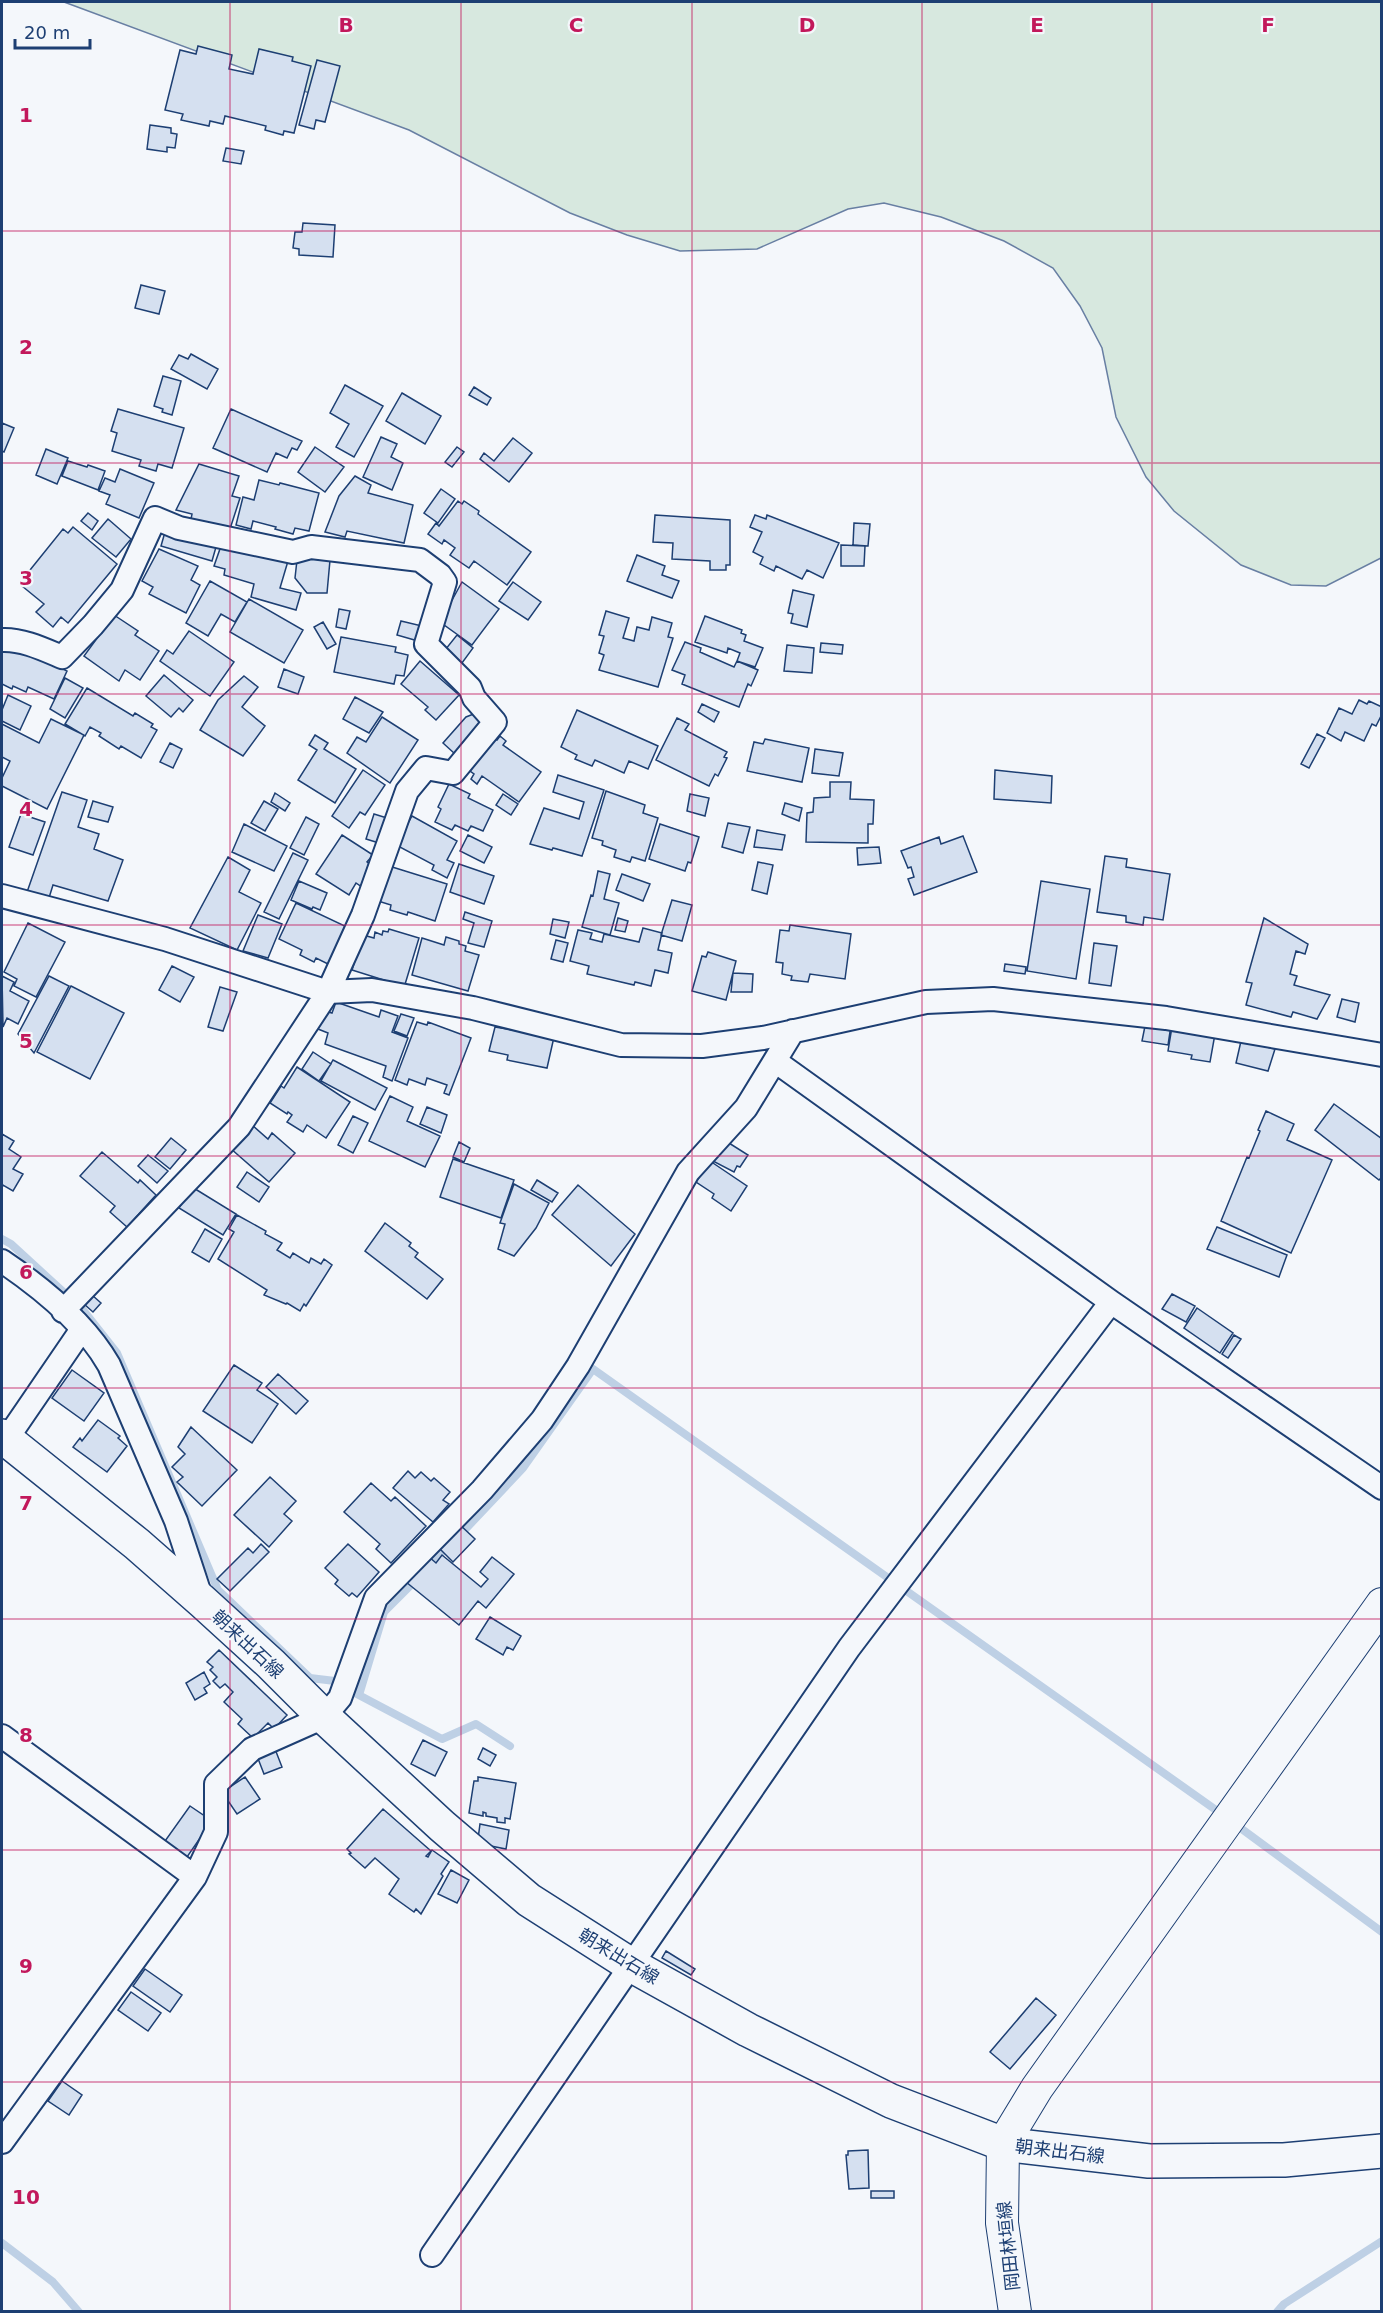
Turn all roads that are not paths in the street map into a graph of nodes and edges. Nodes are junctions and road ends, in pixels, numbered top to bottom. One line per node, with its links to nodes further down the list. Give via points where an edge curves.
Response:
1 (2, 640): 3 (street, via 29,644 62,657 122,590 155,518 179,528 293,552 311,547 420,560 440,575 446,582 426,644 470,688 495,722 453,773 426,768 407,791 363,915)
2 (2, 896): 3 (street, via 165,939)
3 (328, 992): 4 (street, via 372,990 462,1006 621,1045 702,1046); 9 (street, via 239,1127)
4 (793, 1032): 5 (street, via 926,1002 993,999 1166,1018); 6 (street)
5 (1382, 1055)
6 (775, 1061): 8 (street); 15 (street, via 746,1108 688,1172 578,1366 542,1420 482,1490 376,1598 340,1698)
7 (2, 1261): 9 (street)
8 (1111, 1302): 12 (street); 18 (street, via 849,1648)
9 (63, 1311): 10 (street)
10 (82, 1329): 11 (street); 13 (street, via 109,1365 176,1521)
11 (3, 1441): 13 (main road, 朝来出石線, via 137,1544)
12 (1382, 1488)
13 (203, 1602): 15 (main road, 朝来出石線)
14 (1382, 1604): 20 (street, via 1037,2088)
15 (324, 1717): 17 (street, via 252,1749 216,1784 216,1832); 18 (main road, 朝来出石線, via 529,1900)
16 (2, 1736): 17 (street)
17 (195, 1877): 19 (street)
18 (630, 1965): 20 (main road, 朝来出石線, via 748,2031 891,2101); 22 (street)
19 (2, 2142)
20 (1003, 2144): 21 (main road, 朝来出石線, via 1149,2161 1284,2160); 23 (street, 岡田林垣線, via 1002,2223)
21 (1382, 2151)
22 (432, 2255)
23 (1015, 2312)

